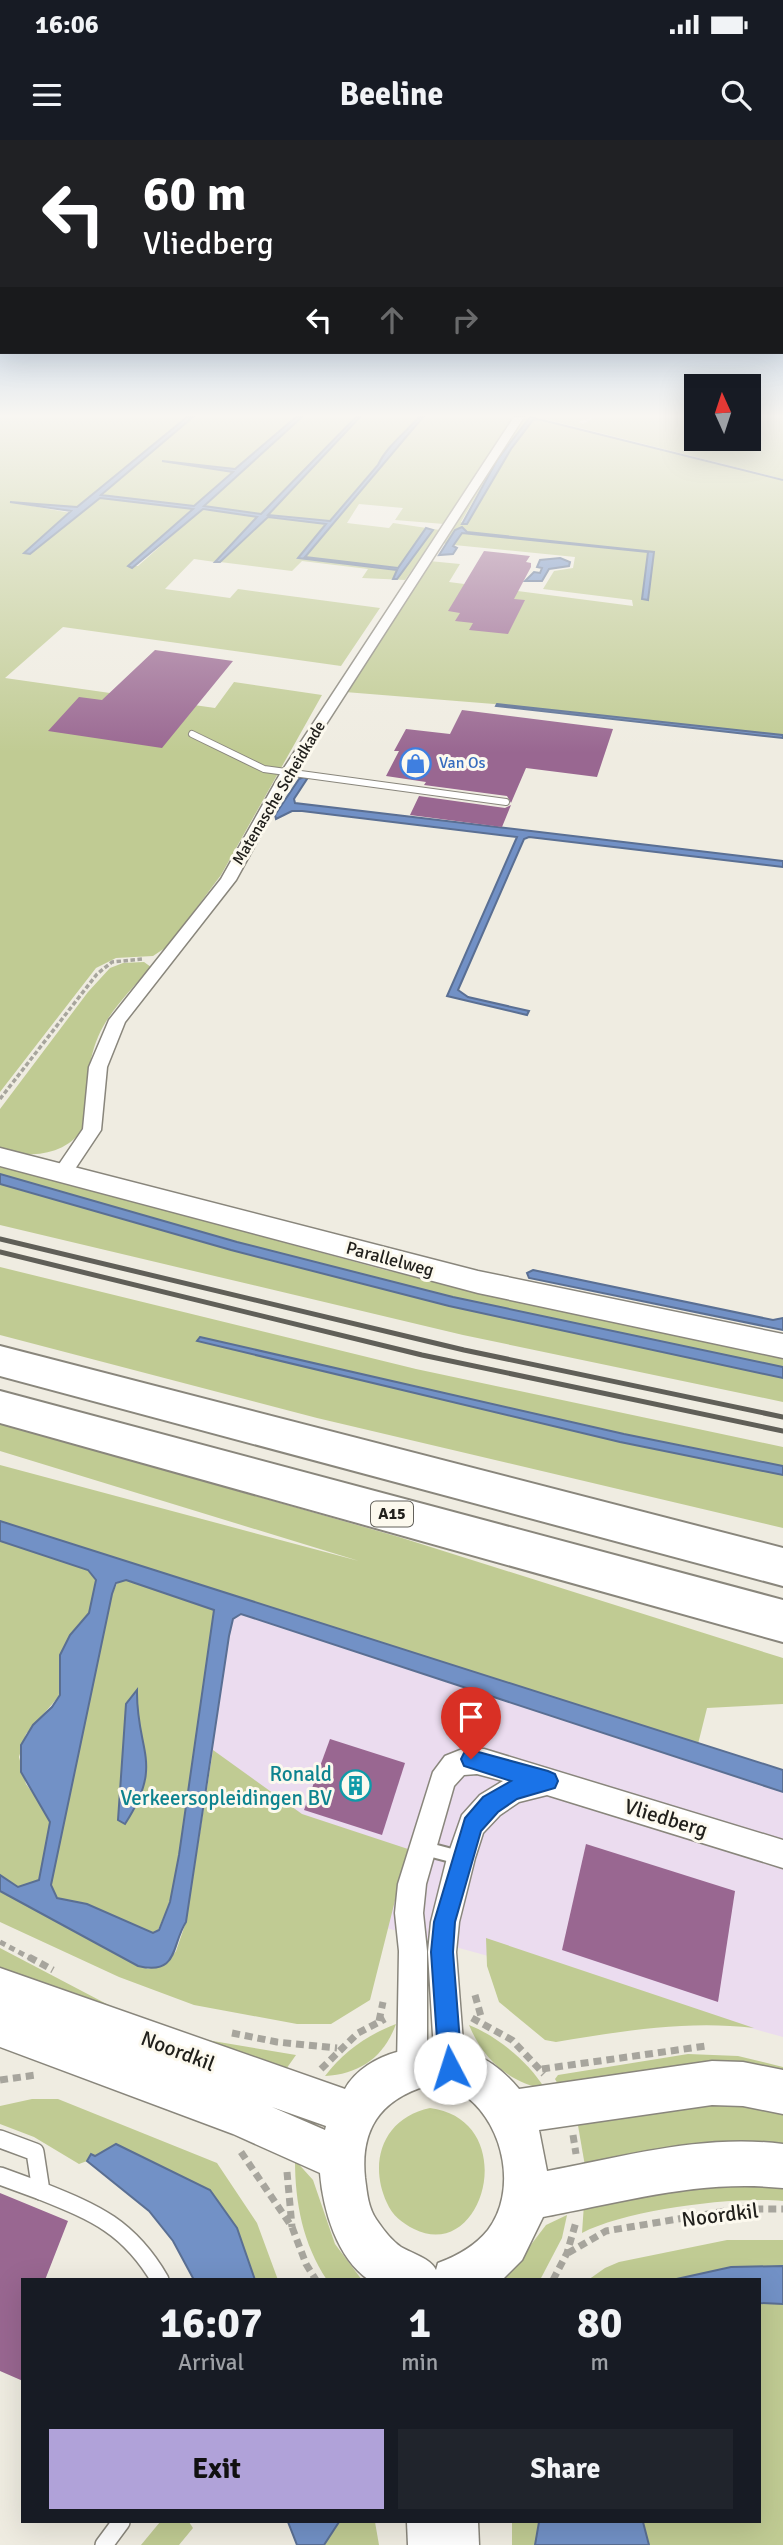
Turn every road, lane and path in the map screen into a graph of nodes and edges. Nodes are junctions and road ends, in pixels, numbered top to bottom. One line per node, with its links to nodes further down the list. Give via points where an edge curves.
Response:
1 (446, 529): 3 (street, Matenasche Scheidkade)
2 (192, 734): 3 (lane, via 264,769)
3 (287, 774): 4 (lane); 5 (street, Matenasche Scheidkade, via 228,880)
4 (506, 802)
5 (163, 961): 6 (path, via 129,959 104,967); 8 (street, Matenasche Scheidkade, via 106,1041 98,1067 92,1130)
6 (0, 1099)
7 (0, 1157): 8 (street, Parallelweg)
8 (62, 1173): 9 (street, Parallelweg, via 478,1282)
9 (783, 1346)
10 (0, 1361): 12 (highway)
11 (0, 1407): 13 (highway, A15)
12 (783, 1567)
13 (783, 1621)
14 (548, 1781): 15 (street, Vliedberg, via 484,1762 459,1762 442,1781); 16 (street, Vliedberg); 17 (street, via 513,1790 491,1805 472,1825)
15 (423, 1848): 17 (lane); 24 (street, Vliedberg, via 409,1913)
16 (783, 1854)
17 (461, 1858): 24 (street, via 445,1922)
18 (0, 1942): 19 (path)
19 (60, 1974)
20 (0, 1989): 27 (street, Noordkil)
21 (0, 2026): 29 (street, Noordkil, via 241,2115)
22 (228, 2032): 23 (path, Noordkil)
23 (338, 2049)
24 (431, 2068): 26 (street, via 483,2083); 27 (street, via 380,2084)
25 (783, 2092): 26 (street, via 712,2083)
26 (509, 2112): 33 (street, via 524,2153)
27 (355, 2114): 29 (street)
28 (0, 2138): 32 (lane, via 35,2152)
29 (341, 2160): 38 (street, via 347,2212 358,2236 392,2271)
30 (783, 2166): 33 (street, via 737,2162 682,2168)
31 (0, 2176): 32 (lane)
32 (41, 2191): 36 (lane, via 104,2216 144,2250)
33 (524, 2198): 39 (street, via 507,2243 474,2273)
34 (783, 2208): 40 (path, Noordkil, via 738,2209 606,2231 567,2253)
35 (292, 2227): 37 (path)
36 (159, 2278)
37 (315, 2278)
38 (410, 2278)
39 (460, 2278)
40 (554, 2278)
41 (120, 2523): 44 (lane)
42 (425, 2523): 45 (street)
43 (460, 2523): 46 (street)
44 (105, 2544)
45 (426, 2545)
46 (461, 2545)

